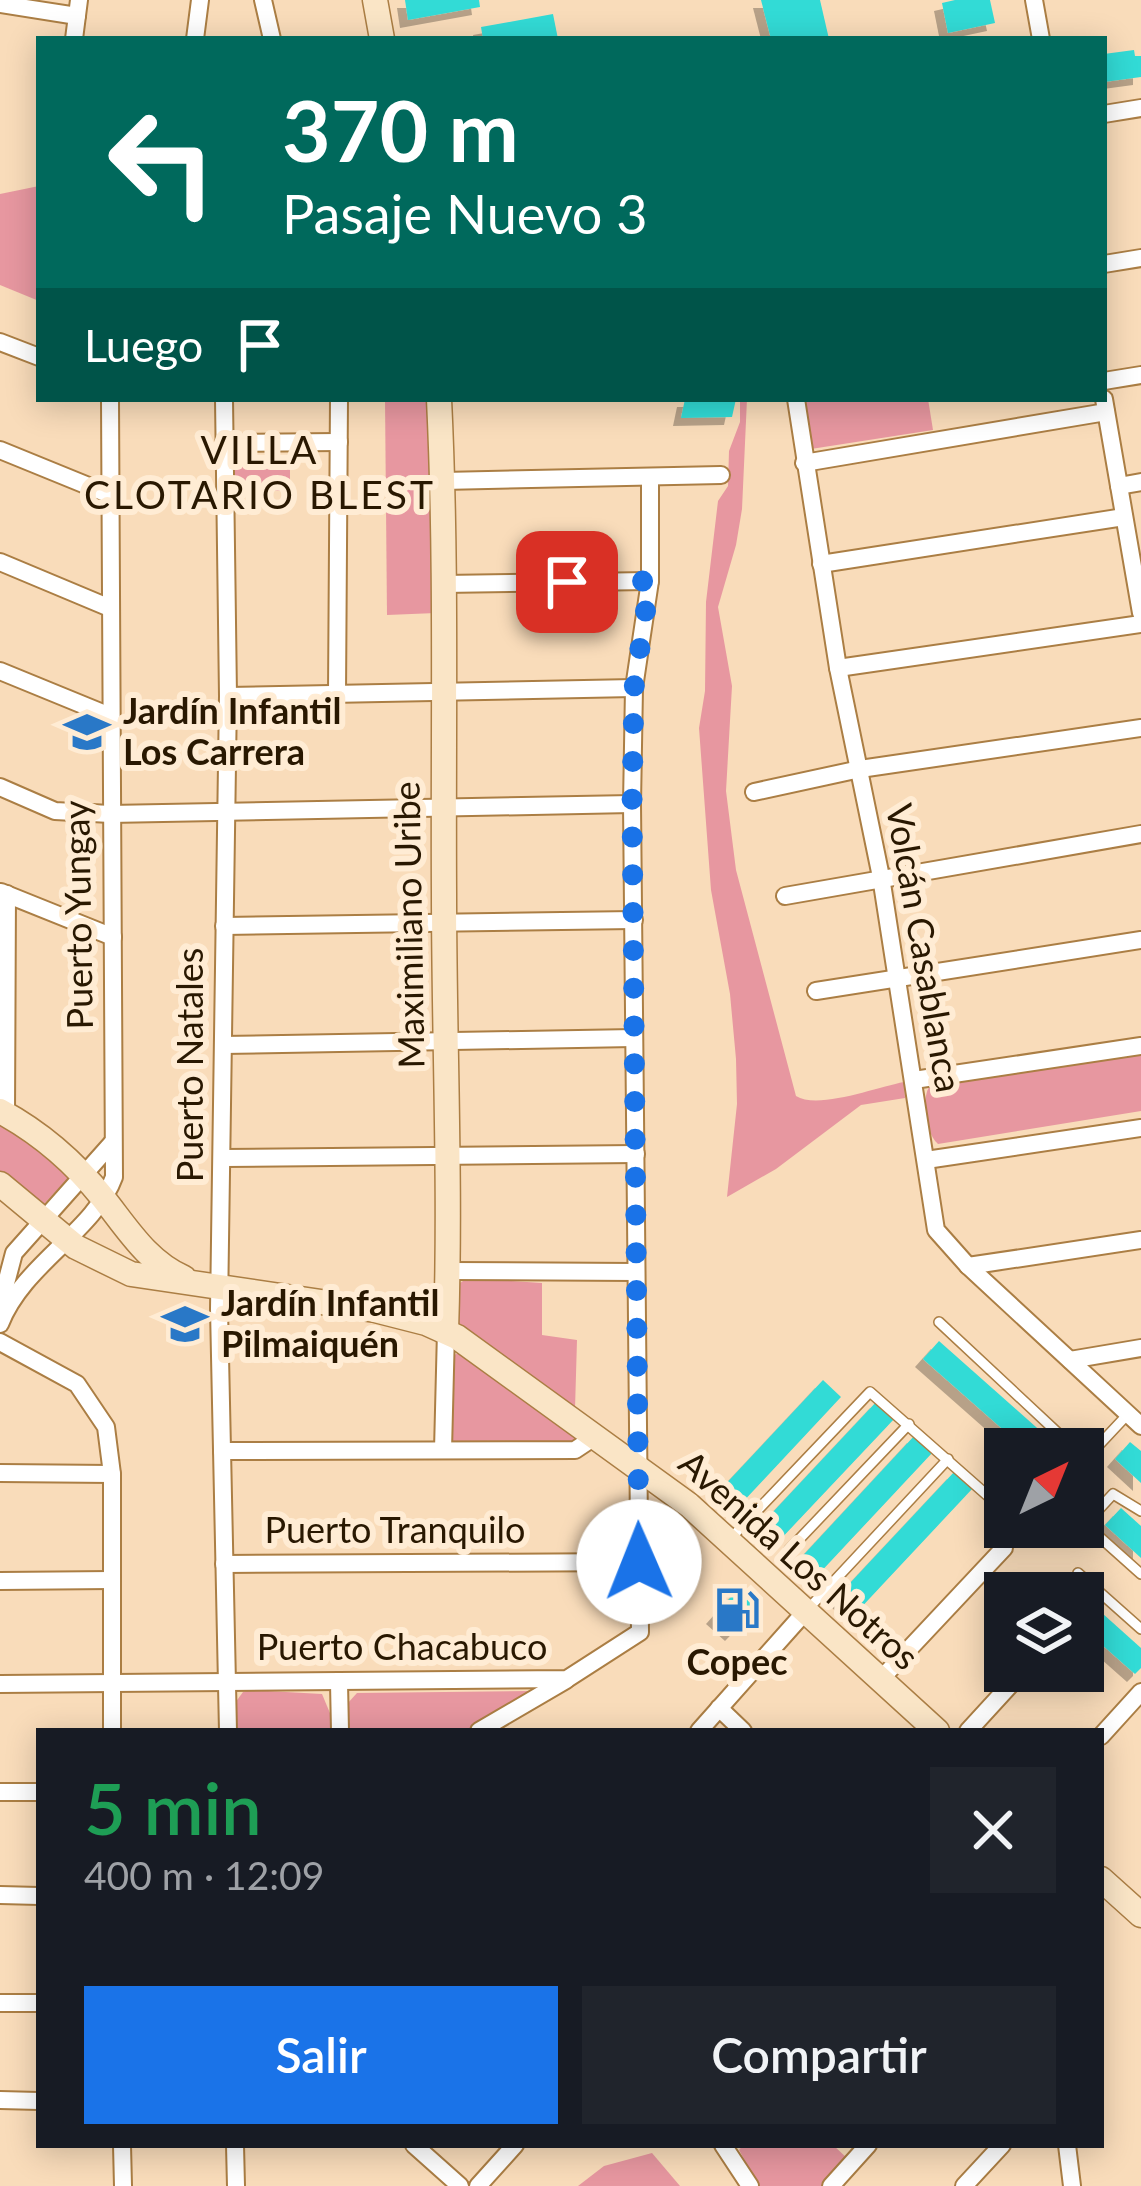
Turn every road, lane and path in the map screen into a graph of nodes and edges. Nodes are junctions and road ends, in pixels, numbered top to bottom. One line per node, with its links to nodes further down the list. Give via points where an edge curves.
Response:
1 (200, 0): 7 (street)
2 (263, 0): 8 (street)
3 (375, 0): 9 (main road)
4 (1034, 0): 10 (street)
5 (0, 4): 6 (street)
6 (78, 8)
7 (195, 36)
8 (271, 36)
9 (381, 36)
10 (1040, 36)
11 (1141, 108): 12 (street)
12 (1107, 114)
13 (1141, 258): 14 (street)
14 (1107, 264)
15 (0, 342): 16 (street)
16 (36, 356)
17 (1141, 376): 18 (street)
18 (1107, 381)
19 (110, 402): 34 (street, Puerto Yungay)
20 (224, 402): 26 (street, Puerto Natales)
21 (339, 402): 25 (street)
22 (439, 402): 31 (main road, Maximiliano Uribe)
23 (796, 402): 28 (street, Volcán Casablanca)
24 (1105, 405): 28 (street); 33 (street)
25 (339, 442): 26 (street); 48 (street)
26 (224, 443): 49 (street, Puerto Natales)
27 (0, 450): 34 (street)
28 (805, 463): 37 (street, Volcán Casablanca)
29 (722, 475): 30 (street)
30 (650, 476): 31 (street); 38 (street, Puerto Chacabuco)
31 (443, 481): 39 (main road, Maximiliano Uribe)
32 (1141, 482): 33 (street)
33 (1119, 486): 35 (street)
34 (108, 494): 41 (street, Puerto Yungay)
35 (1124, 518): 37 (street); 40 (street)
36 (0, 562): 41 (street)
37 (821, 564): 44 (street, Volcán Casablanca)
38 (650, 581): 39 (street); 46 (street, Puerto Chacabuco)
39 (443, 584): 47 (main road, Maximiliano Uribe)
40 (1139, 590): 42 (street)
41 (110, 608): 50 (street, Puerto Yungay)
42 (1141, 613)
43 (1141, 624): 44 (street)
44 (838, 668): 52 (street, Volcán Casablanca)
45 (0, 671): 50 (street)
46 (634, 688): 47 (street); 55 (street, Puerto Chacabuco)
47 (443, 693): 48 (street); 56 (main road, Maximiliano Uribe)
48 (337, 694): 49 (street)
49 (228, 696): 57 (street, Puerto Natales)
50 (110, 716): 58 (street, Puerto Yungay)
51 (1141, 728): 52 (street)
52 (860, 769): 54 (street); 60 (street, Volcán Casablanca)
53 (0, 787): 58 (street, via 55,811)
54 (754, 792)
55 (632, 804): 56 (street); 63 (street, Puerto Chacabuco)
56 (443, 809): 57 (street); 64 (main road, Maximiliano Uribe)
57 (224, 811): 58 (street); 65 (street, Puerto Natales)
58 (110, 814): 66 (street, Puerto Yungay)
59 (1141, 834): 60 (street)
60 (880, 877): 62 (street); 68 (street, Volcán Casablanca)
61 (3, 893): 66 (street); 70 (street)
62 (785, 896)
63 (634, 920): 64 (street); 71 (street, Puerto Chacabuco)
64 (444, 924): 65 (street); 72 (main road, Maximiliano Uribe)
65 (224, 926): 73 (street, Puerto Natales)
66 (113, 937): 78 (street, Puerto Yungay)
67 (1141, 940): 68 (street)
68 (897, 978): 69 (street); 75 (street, Volcán Casablanca)
69 (816, 991)
70 (3, 994): 76 (street)
71 (634, 1038): 72 (street); 79 (street, Puerto Chacabuco)
72 (446, 1041): 73 (street); 80 (main road, Maximiliano Uribe)
73 (223, 1045): 81 (street, Puerto Natales)
74 (1141, 1046): 75 (street)
75 (914, 1080): 82 (street, Volcán Casablanca)
76 (3, 1112): 83 (main road, Avenida Los Notros)
77 (1141, 1128): 82 (street)
78 (112, 1142): 83 (street); 85 (street, Puerto Yungay, via 114,1178)
79 (636, 1154): 80 (street); 91 (street, Puerto Chacabuco)
80 (450, 1156): 81 (street); 90 (main road, Maximiliano Uribe)
81 (224, 1157): 92 (street, Puerto Natales)
82 (926, 1160): 89 (street, Volcán Casablanca, via 936,1230)
83 (84, 1176): 85 (main road, Avenida Los Notros); 86 (street)
84 (0, 1184): 86 (main road, Avenida Los Notros)
85 (103, 1198): 87 (street); 92 (main road, Avenida Los Notros, via 166,1269)
86 (44, 1220): 87 (main road, Avenida Los Notros); 93 (street, via 14,1253)
87 (66, 1238): 92 (main road, Avenida Los Notros, via 130,1274); 95 (street, via 27,1276)
88 (1141, 1240): 89 (street)
89 (968, 1266): 99 (street, Volcán Casablanca)
90 (448, 1271): 91 (street); 96 (main road, Maximiliano Uribe)
91 (636, 1272): 108 (street, Puerto Chacabuco)
92 (220, 1289): 96 (main road, Avenida Los Notros, via 375,1310); 105 (street, Puerto Natales)
93 (0, 1306)
94 (939, 1322): 102 (lane)
95 (0, 1324)
96 (446, 1331): 103 (main road, Avenida Los Notros); 106 (street, Maximiliano Uribe)
97 (0, 1342): 110 (street, via 89,1397 106,1426)
98 (1141, 1348): 99 (street)
99 (1070, 1360): 100 (street, Volcán Casablanca)
100 (1135, 1420): 104 (lane)
101 (909, 1424): 107 (lane); 113 (lane, via 874,1392 866,1394); 115 (lane)
102 (1053, 1428)
103 (596, 1436): 106 (street, via 575,1450); 108 (main road, Avenida Los Notros)
104 (1104, 1444)
105 (222, 1450): 106 (street); 117 (street, Puerto Natales)
106 (443, 1450)
107 (948, 1460): 111 (lane); 122 (lane)
108 (637, 1466): 113 (main road, Avenida Los Notros); 116 (street, Puerto Chacabuco)
109 (0, 1474): 110 (street)
110 (112, 1474): 119 (street)
111 (984, 1492)
112 (1141, 1511): 118 (lane, via 1113,1494 1089,1520)
113 (728, 1540): 122 (main road, Avenida Los Notros)
114 (1004, 1548): 125 (street)
115 (789, 1550)
116 (639, 1562): 117 (street, Puerto Tranquilo); 124 (street, Puerto Chacabuco, via 640,1633)
117 (224, 1564): 126 (street, Puerto Natales)
118 (1141, 1574)
119 (112, 1580): 120 (street); 127 (street)
120 (0, 1581)
121 (1104, 1596): 123 (lane)
122 (805, 1612): 125 (main road, Avenida Los Notros); 132 (street)
123 (1141, 1628)
124 (567, 1679): 128 (street, Puerto Chacabuco); 136 (street)
125 (880, 1680): 139 (main road, Avenida Los Notros)
126 (226, 1681): 127 (street, Puerto Chacabuco); 128 (street, Puerto Chacabuco); 134 (street, Puerto Natales)
127 (112, 1683): 129 (street, Puerto Chacabuco); 133 (street)
128 (339, 1683): 135 (street)
129 (0, 1684)
130 (1004, 1692): 140 (street)
131 (1141, 1692): 141 (street)
132 (719, 1708): 137 (street); 138 (street)
133 (112, 1728)
134 (227, 1728)
135 (340, 1728)
136 (484, 1728)
137 (702, 1728)
138 (740, 1728)
139 (934, 1728)
140 (971, 1728)
141 (1104, 1733)
142 (0, 1792): 143 (street)
143 (36, 1792)
144 (1104, 1882): 147 (main road)
145 (0, 1895): 146 (street)
146 (36, 1896)
147 (1141, 1915)
148 (0, 2003): 149 (street)
149 (36, 2003)
150 (0, 2100): 151 (street)
151 (36, 2101)
152 (122, 2148): 160 (street)
153 (236, 2148): 161 (street)
154 (417, 2148): 162 (street)
155 (511, 2148): 163 (street)
156 (728, 2148): 164 (street)
157 (865, 2148): 165 (street)
158 (999, 2148): 166 (street)
159 (1067, 2148): 167 (street)
160 (123, 2186)
161 (236, 2186)
162 (460, 2186)
163 (478, 2186)
164 (750, 2186)
165 (831, 2186)
166 (964, 2186)
167 (1072, 2186)

